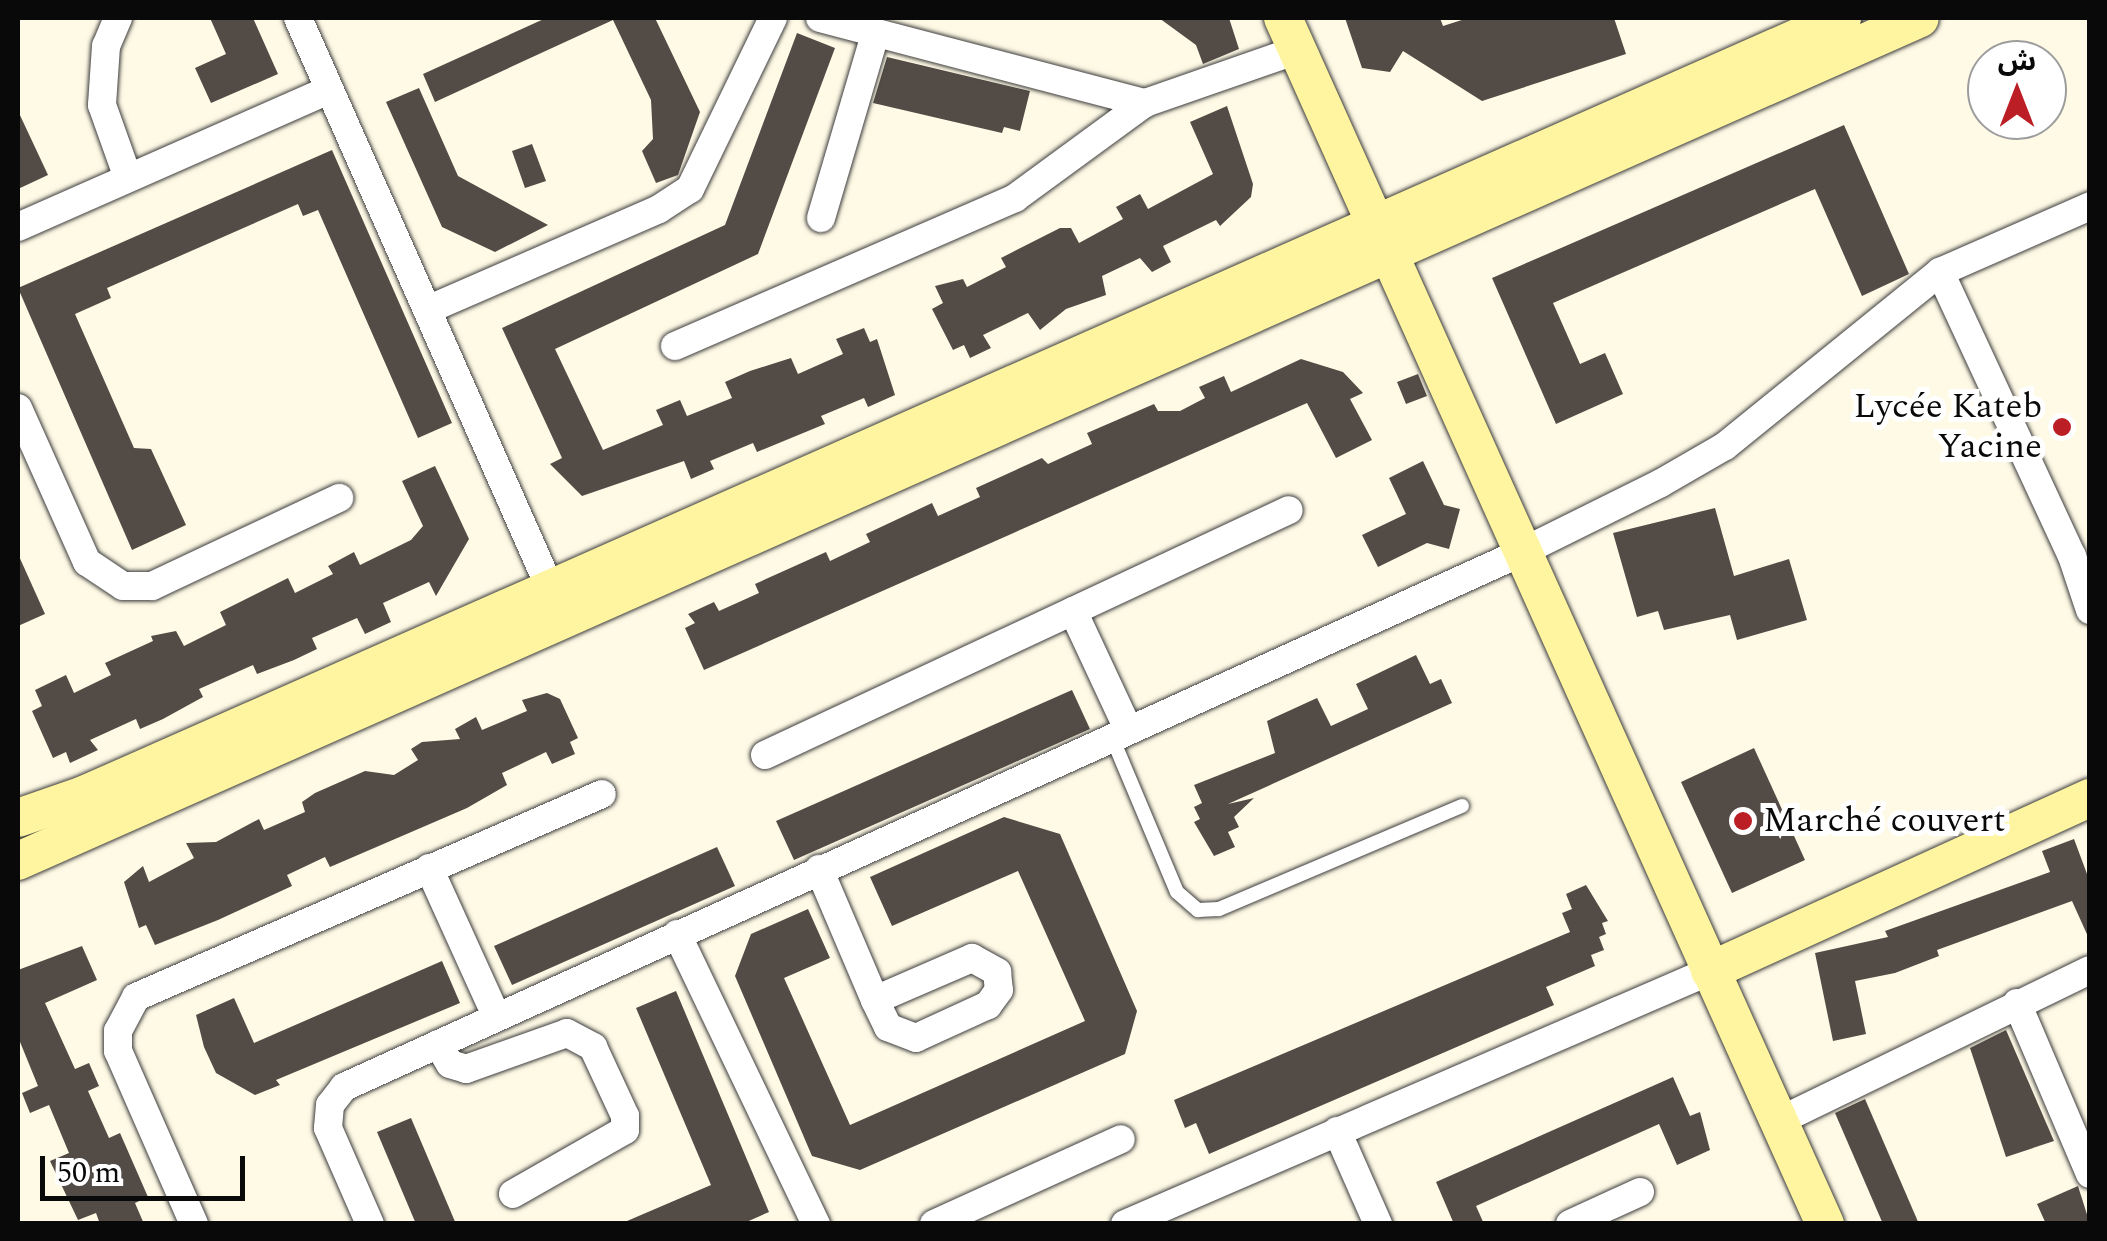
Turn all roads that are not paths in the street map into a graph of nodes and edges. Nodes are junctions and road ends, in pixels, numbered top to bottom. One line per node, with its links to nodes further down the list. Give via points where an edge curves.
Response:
1 (118, 18): 11 (street, via 106,46 102,105)
2 (298, 18): 9 (street)
3 (773, 18): 17 (street, via 690,189 659,209)
4 (820, 18): 8 (street)
5 (1842, 18): 15 (main road)
6 (1920, 18): 15 (main road)
7 (1290, 34): 10 (street); 15 (main road)
8 (875, 35): 10 (street); 13 (street)
9 (329, 90): 11 (street); 17 (street)
10 (1145, 103): 18 (street, via 1014,198)
11 (128, 178): 14 (street)
12 (2090, 206): 16 (street)
13 (821, 218)
14 (18, 227)
15 (1382, 241): 22 (main road); 23 (main road)
16 (1940, 272): 22 (street, via 1725,446); 25 (street, via 2072,556)
17 (427, 310): 23 (street)
18 (675, 346)
19 (18, 408): 20 (street, via 87,562 123,586 152,586)
20 (340, 498)
21 (1289, 510): 24 (street)
22 (1520, 553): 26 (street); 37 (main road)
23 (557, 603): 31 (main road); 32 (main road)
24 (1072, 610): 26 (street); 27 (street)
25 (2090, 610)
26 (1119, 731): 30 (lane, via 1177,892 1207,912); 34 (street)
27 (765, 755)
28 (602, 794): 33 (street)
29 (2088, 804): 37 (main road)
30 (1462, 806)
31 (18, 818)
32 (18, 861)
33 (429, 868): 40 (street); 48 (street, via 152,986 124,1013 118,1031 124,1070)
34 (818, 869): 35 (street); 38 (street)
35 (677, 934): 40 (street); 50 (street)
36 (2090, 970): 39 (street)
37 (1710, 971): 42 (main road); 43 (street)
38 (875, 1000)
39 (2017, 1003): 42 (street); 45 (street)
40 (496, 1016): 41 (street)
41 (438, 1044): 47 (street, via 450,1064 466,1070 560,1034 582,1037 593,1047 625,1116 625,1130); 49 (street, via 344,1087 330,1105 328,1128)
42 (1781, 1120): 55 (main road)
43 (1336, 1131): 52 (street); 53 (street)
44 (1121, 1139): 51 (street)
45 (2090, 1174)
46 (1640, 1192): 54 (street)
47 (513, 1194)
48 (194, 1224)
49 (370, 1224)
50 (816, 1224)
51 (934, 1224)
52 (1125, 1224)
53 (1378, 1224)
54 (1570, 1224)
55 (1826, 1224)

